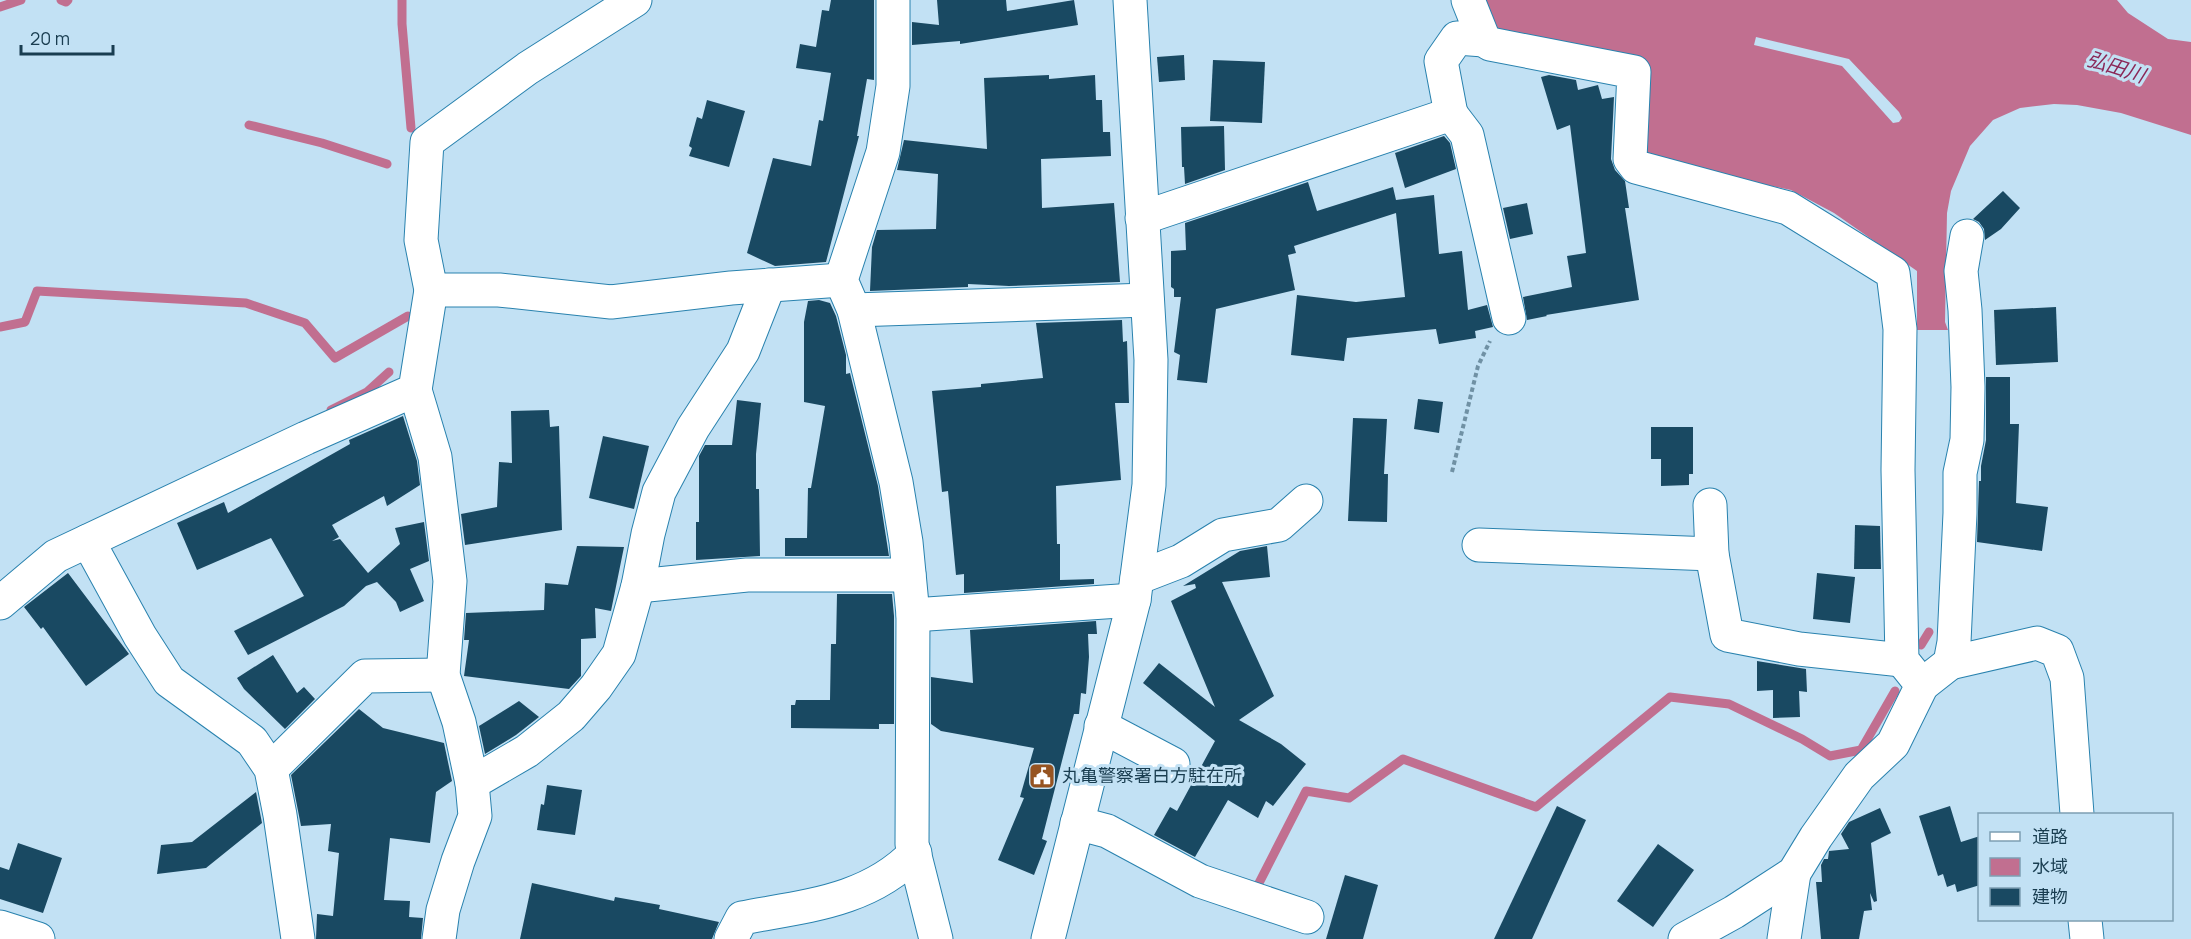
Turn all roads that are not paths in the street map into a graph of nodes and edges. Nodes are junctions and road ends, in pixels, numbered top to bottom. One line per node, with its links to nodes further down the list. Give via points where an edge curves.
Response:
1 (635, 0): 11 (street, via 528,68 427,142 421,240)
2 (894, 0): 9 (street, via 893,86 884,152)
3 (1130, 0): 7 (street)
4 (1467, 0): 5 (street)
5 (1484, 40): 6 (street, via 1457,38 1441,61); 26 (street, via 1634,72 1630,159 1636,167 1788,208 1893,273 1900,329)
6 (1451, 114): 7 (street); 14 (street, via 1467,135)
7 (1142, 218): 12 (street)
8 (1967, 236): 27 (street, via 1961,271 1967,440 1960,473 1955,630)
9 (841, 280): 10 (street); 13 (street)
10 (769, 285): 11 (street, via 611,302 499,290); 22 (street, via 743,351 693,428 659,492)
11 (431, 290): 15 (street)
12 (1147, 300): 13 (street); 23 (street, via 1151,360 1149,485)
13 (854, 310): 21 (street, via 896,482)
14 (1508, 312)
15 (415, 390): 18 (street); 28 (street, via 435,457 450,581)
16 (1305, 501): 23 (street, via 1278,525 1223,535)
17 (1710, 505): 20 (street)
18 (88, 541): 24 (street, via 56,556); 32 (street, via 169,681 252,741)
19 (1479, 545): 20 (street)
20 (1712, 554): 26 (street, via 1727,635 1799,649)
21 (909, 575): 22 (street, via 747,575); 25 (street)
22 (638, 586): 33 (street, via 619,654 577,709 527,751)
23 (1135, 589): 25 (street); 30 (street)
24 (0, 603)
25 (913, 615): 36 (street)
26 (1902, 660): 29 (street)
27 (1950, 663): 29 (street); 34 (street, via 2037,643 2057,651 2067,678)
28 (443, 675): 32 (street, via 365,676); 33 (street, via 459,722)
29 (1922, 685): 37 (street, via 1893,744 1859,776)
30 (1101, 726): 31 (street); 35 (street)
31 (1173, 764)
32 (271, 769): 42 (street)
33 (472, 783): 43 (street, via 475,816 443,910)
34 (2077, 813)
35 (1077, 823): 38 (street, via 1107,831 1200,881); 46 (street)
36 (915, 853): 44 (street, via 887,877 851,896 741,918); 45 (street)
37 (1794, 873): 47 (street); 48 (street)
38 (1308, 916)
39 (2085, 921): 49 (street)
40 (0, 927): 41 (street)
41 (38, 939)
42 (298, 939)
43 (439, 939)
44 (731, 939)
45 (936, 939)
46 (1048, 939)
47 (1685, 939)
48 (1784, 939)
49 (2087, 939)

